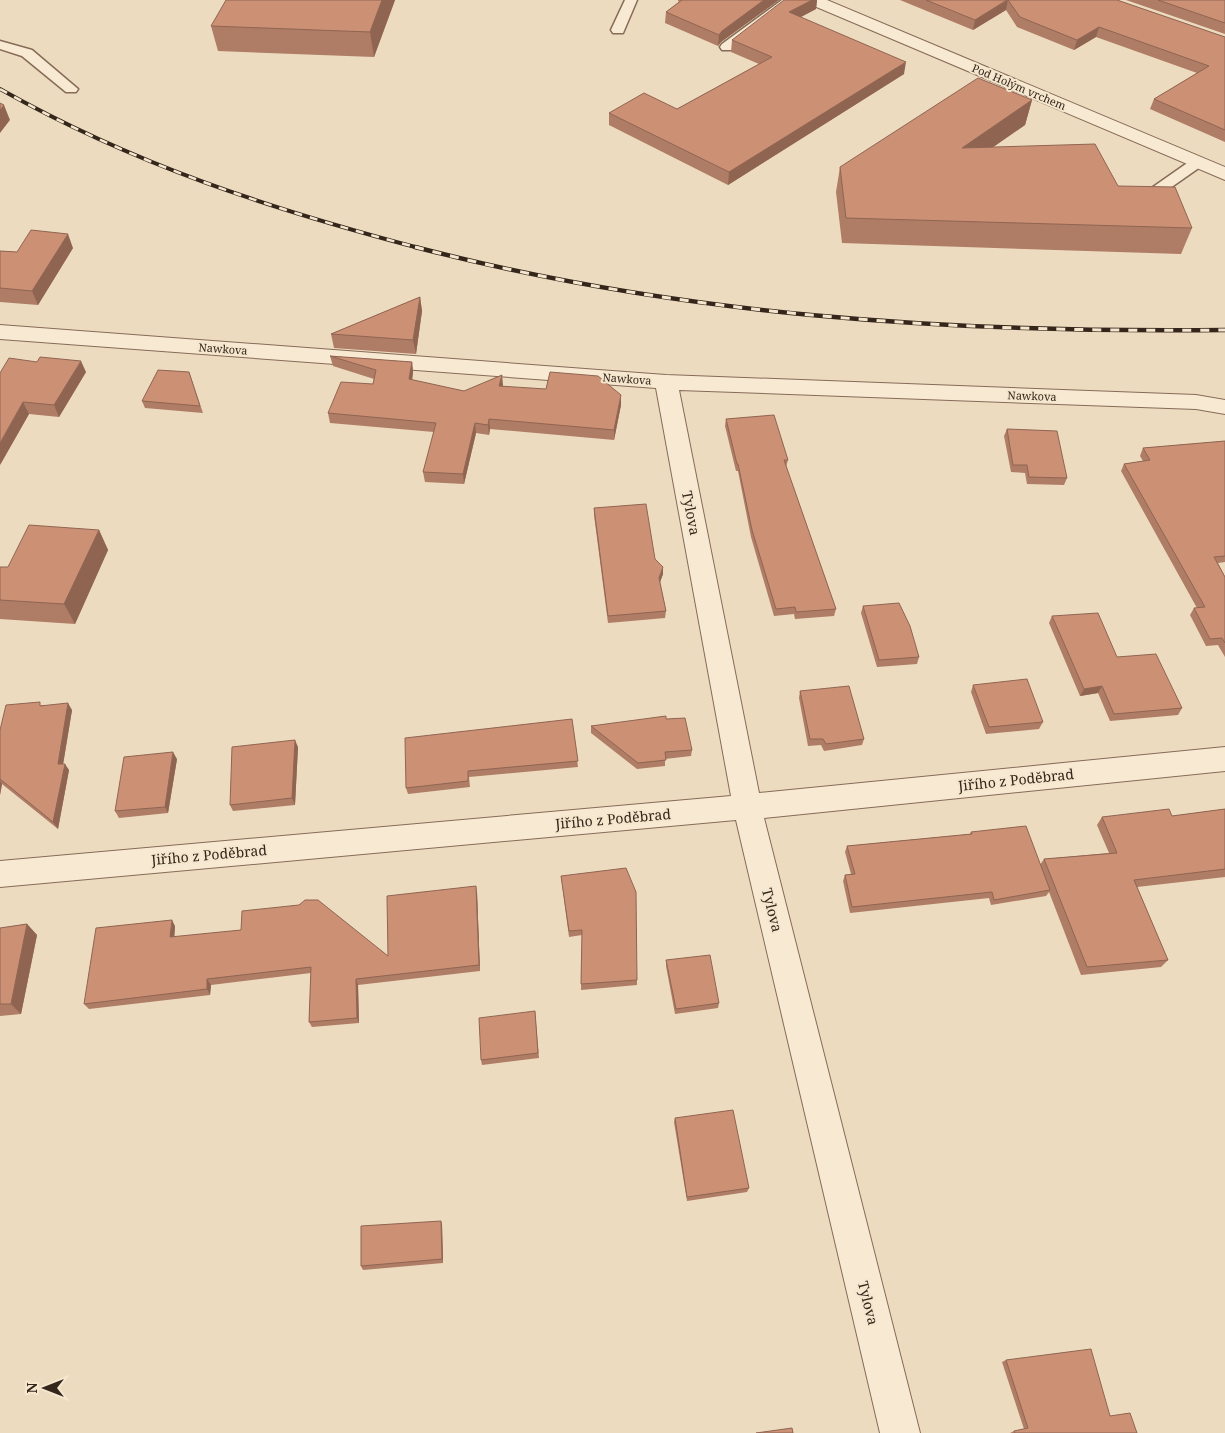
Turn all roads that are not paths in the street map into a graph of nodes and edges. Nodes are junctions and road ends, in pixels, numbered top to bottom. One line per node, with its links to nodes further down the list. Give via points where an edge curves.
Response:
1 (631, 0): 4 (lane)
2 (790, 0): 6 (lane)
3 (814, 0): 8 (street, Pod Holým vrchem)
4 (618, 30)
5 (0, 45): 7 (lane, via 27,53)
6 (727, 47)
7 (71, 89)
8 (1198, 162): 9 (street, Pod Holým vrchem); 10 (lane)
9 (1225, 174)
10 (1158, 190)
11 (0, 332): 12 (street, Nawkova)
12 (666, 382): 13 (street, Nawkova, via 1196,402); 15 (street, Tylova)
13 (1225, 407)
14 (1225, 759): 15 (street, Jiřího z Poděbrad)
15 (747, 807): 16 (street, Jiřího z Poděbrad); 17 (street, Tylova)
16 (0, 874)
17 (900, 1433)

